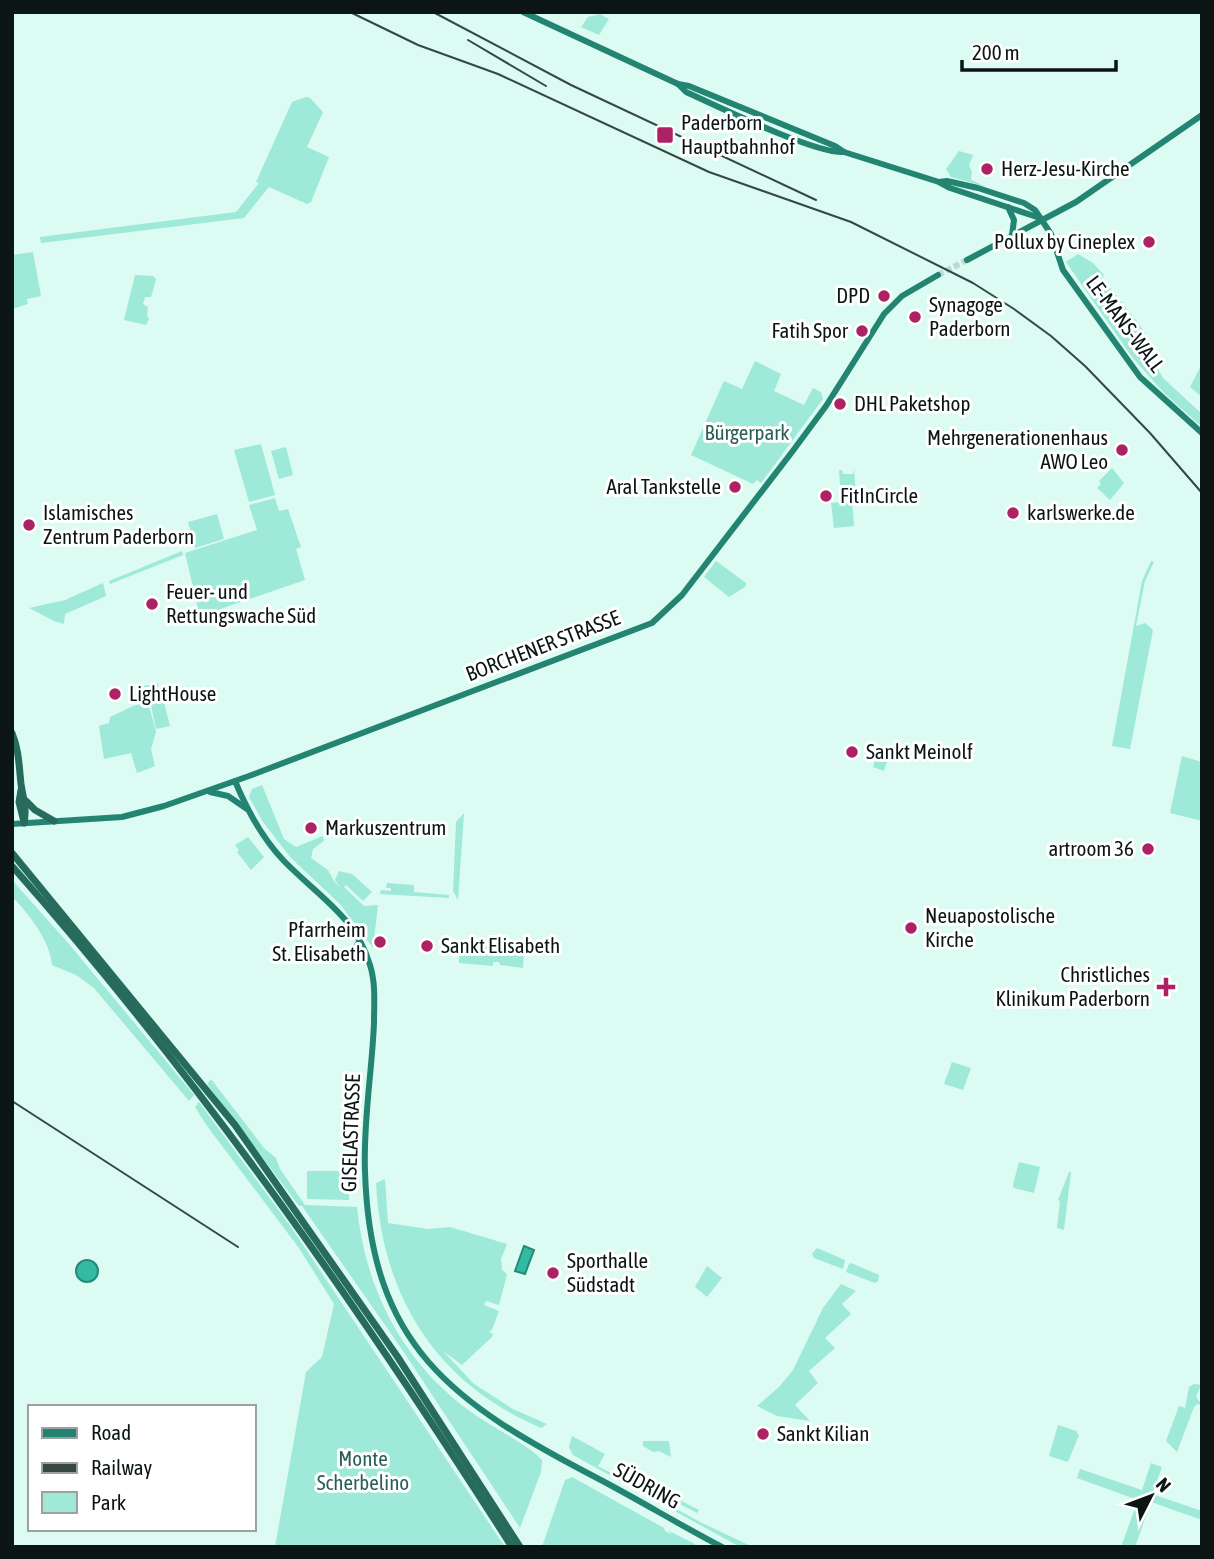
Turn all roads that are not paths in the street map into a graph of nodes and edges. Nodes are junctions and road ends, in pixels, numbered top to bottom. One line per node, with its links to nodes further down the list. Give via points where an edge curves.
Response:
1 (523, 12): 3 (main road, via 678,84 844,152)
2 (1202, 115): 5 (main road, via 1076,202)
3 (939, 181): 4 (main road); 5 (main road, via 1024,203)
4 (1008, 206): 5 (main road); 6 (main road)
5 (1043, 219): 6 (main road); 9 (main road, LE-MANS-WALL, via 1063,270 1140,377)
6 (1012, 235): 7 (main road)
7 (967, 260)
8 (938, 275): 11 (main road, BORCHENER STRASSE, via 902,296 882,316 799,443 682,595 652,623)
9 (1202, 433)
10 (13, 736): 13 (highway)
11 (235, 781): 12 (main road, BORCHENER STRASSE); 14 (main road, GISELASTRASSE)
12 (208, 791): 14 (main road, via 228,796); 16 (main road, BORCHENER STRASSE, via 122,817)
13 (22, 801): 15 (highway); 16 (highway); 17 (highway)
14 (248, 809): 21 (main road, GISELASTRASSE, via 277,853 337,908)
15 (12, 812)
16 (54, 821): 17 (main road, BORCHENER STRASSE)
17 (24, 823): 18 (main road, BORCHENER STRASSE)
18 (12, 824)
19 (12, 853): 25 (highway, via 235,1125 397,1356)
20 (12, 866): 24 (highway, via 71,932 230,1132 340,1284)
21 (360, 940): 22 (main road); 23 (main road, GISELASTRASSE, via 374,988 365,1168 367,1217 379,1273 410,1339 441,1377 497,1423)
22 (343, 958)
23 (554, 1456): 26 (main road, SÜDRING)
24 (512, 1547)
25 (520, 1547)
26 (722, 1547)

